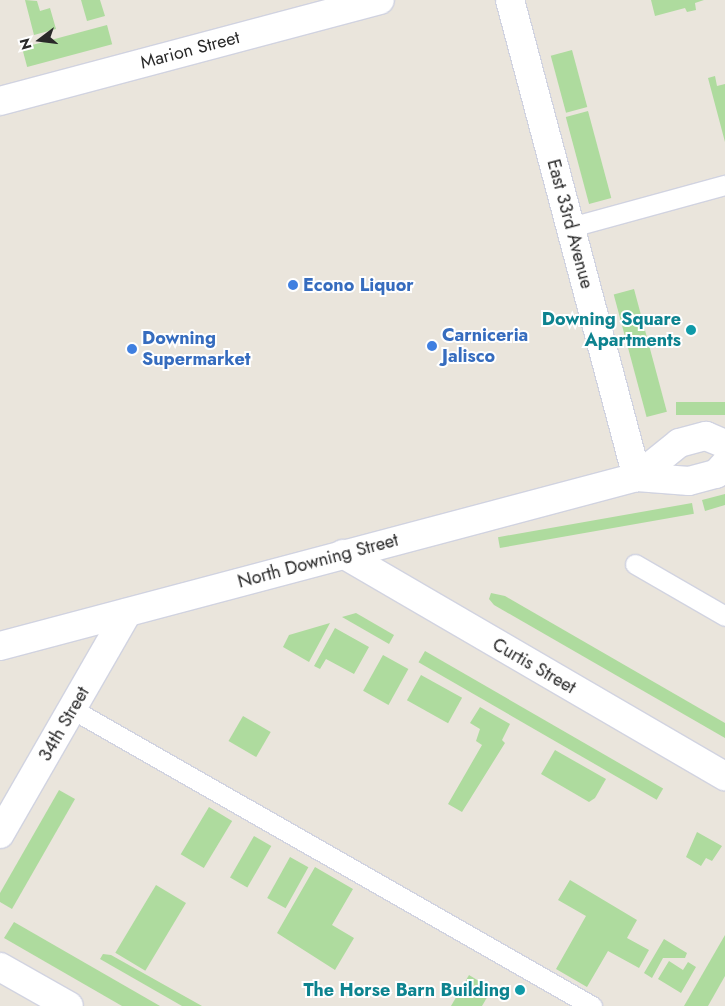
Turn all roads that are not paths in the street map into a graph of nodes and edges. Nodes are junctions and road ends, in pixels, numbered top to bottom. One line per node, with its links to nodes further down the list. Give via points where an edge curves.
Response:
1 (380, 0): 3 (street, Marion Street)
2 (510, 0): 5 (street, East 33rd Avenue)
3 (0, 101)
4 (725, 185): 5 (lane)
5 (571, 227): 8 (street, East 33rd Avenue)
6 (725, 444): 8 (street, North Downing Street, via 706,436 679,443)
7 (725, 464): 8 (street, North Downing Street, via 716,474 689,481)
8 (637, 477): 9 (street, North Downing Street)
9 (343, 554): 11 (street, North Downing Street); 15 (street, Curtis Street)
10 (635, 564): 12 (lane)
11 (127, 613): 13 (street, North Downing Street); 14 (street, 34th Street)
12 (725, 616)
13 (0, 646)
14 (72, 709): 16 (street, 34th Street); 19 (lane)
15 (725, 776)
16 (0, 834)
17 (0, 967): 18 (street)
18 (69, 1006)
19 (592, 1006)

